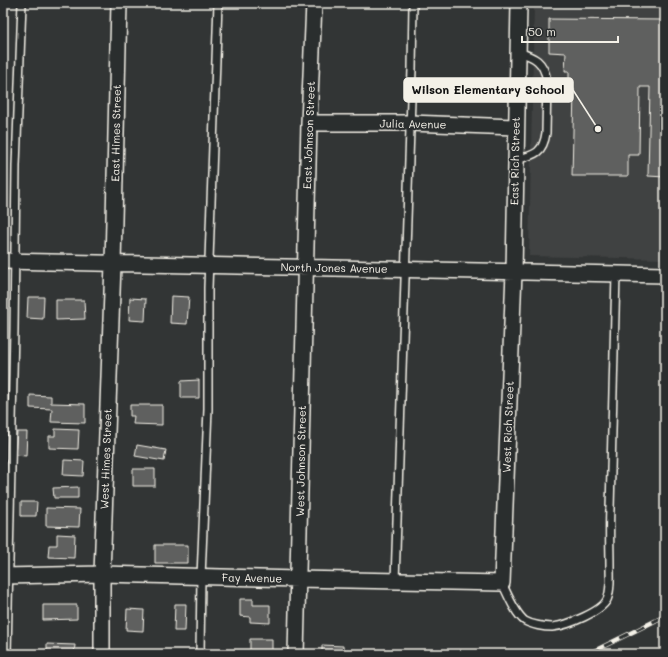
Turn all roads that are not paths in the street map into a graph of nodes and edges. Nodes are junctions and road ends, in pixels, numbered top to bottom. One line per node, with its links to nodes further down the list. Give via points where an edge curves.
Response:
1 (22, 3): 12 (lane, via 16,166)
2 (119, 3): 13 (street, East Himes Street)
3 (218, 3): 14 (lane)
4 (314, 3): 8 (street, East Johnson Street)
5 (413, 3): 9 (lane)
6 (519, 3): 7 (street, East Rich Street)
7 (518, 52): 10 (street, East Rich Street); 11 (lane, via 536,59 545,73 546,133 545,141 538,152)
8 (309, 123): 9 (street, Julia Avenue); 15 (street, East Johnson Street)
9 (410, 123): 10 (street, Julia Avenue); 16 (lane)
10 (516, 127): 11 (street, East Rich Street)
11 (515, 160): 17 (street, East Rich Street)
12 (9, 261): 13 (street, North Jones Avenue); 21 (lane)
13 (113, 264): 14 (street, North Jones Avenue); 20 (street, West Himes Street)
14 (209, 266): 15 (street, North Jones Avenue); 22 (lane, via 208,409)
15 (306, 268): 16 (street, North Jones Avenue); 23 (street, West Johnson Street)
16 (406, 270): 17 (street, North Jones Avenue); 24 (lane)
17 (514, 272): 18 (street, North Jones Avenue); 25 (street, West Rich Street)
18 (616, 274): 19 (street, North Jones Avenue); 25 (lane, via 608,598 601,608 566,624 538,626 525,620 517,612)
19 (665, 275)
20 (102, 574): 21 (street, Fay Avenue); 22 (street, Fay Avenue); 27 (street, West Himes Street)
21 (6, 576): 26 (lane)
22 (201, 577): 23 (street, Fay Avenue); 28 (lane)
23 (298, 579): 24 (street, Fay Avenue); 29 (street, West Johnson Street)
24 (396, 581): 25 (street, Fay Avenue)
25 (502, 582)
26 (7, 654)
27 (102, 654)
28 (200, 654)
29 (296, 654)

